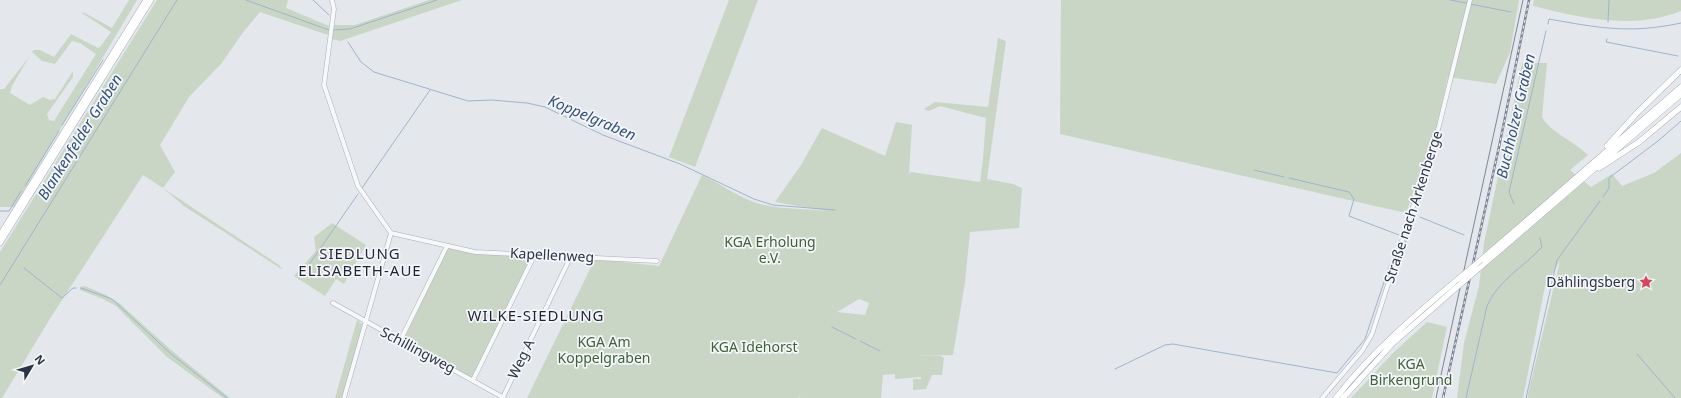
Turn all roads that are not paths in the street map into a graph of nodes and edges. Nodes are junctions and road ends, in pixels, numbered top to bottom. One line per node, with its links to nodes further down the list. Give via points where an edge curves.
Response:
1 (146, 0): 12 (main road)
2 (151, 0): 13 (main road)
3 (332, 0): 11 (street, via 334,9 324,85 358,186)
4 (1470, 0): 24 (street, Straße nach Arkenberge, via 1439,126 1372,334 1362,351)
5 (1681, 70): 9 (highway, via 1637,113)
6 (1681, 87): 9 (highway)
7 (1681, 94): 10 (highway)
8 (1681, 107): 10 (highway, via 1640,142)
9 (1594, 162): 25 (highway, bridge, via 1390,339)
10 (1582, 179): 26 (highway, bridge, via 1393,344)
11 (391, 233): 14 (street, Kapellenweg); 19 (street)
12 (0, 235)
13 (0, 243)
14 (447, 246): 15 (street, Kapellenweg, via 475,252); 20 (street)
15 (535, 254): 16 (street, Kapellenweg); 21 (street)
16 (571, 256): 17 (street, Kapellenweg); 23 (street, Weg A)
17 (658, 261)
18 (333, 303): 19 (street, Schillingweg)
19 (365, 322): 20 (street, Schillingweg); 22 (street)
20 (400, 341): 21 (street, Schillingweg)
21 (473, 380): 23 (street, Schillingweg)
22 (344, 398)
23 (503, 398)
24 (1322, 398)
25 (1335, 398)
26 (1343, 398)

